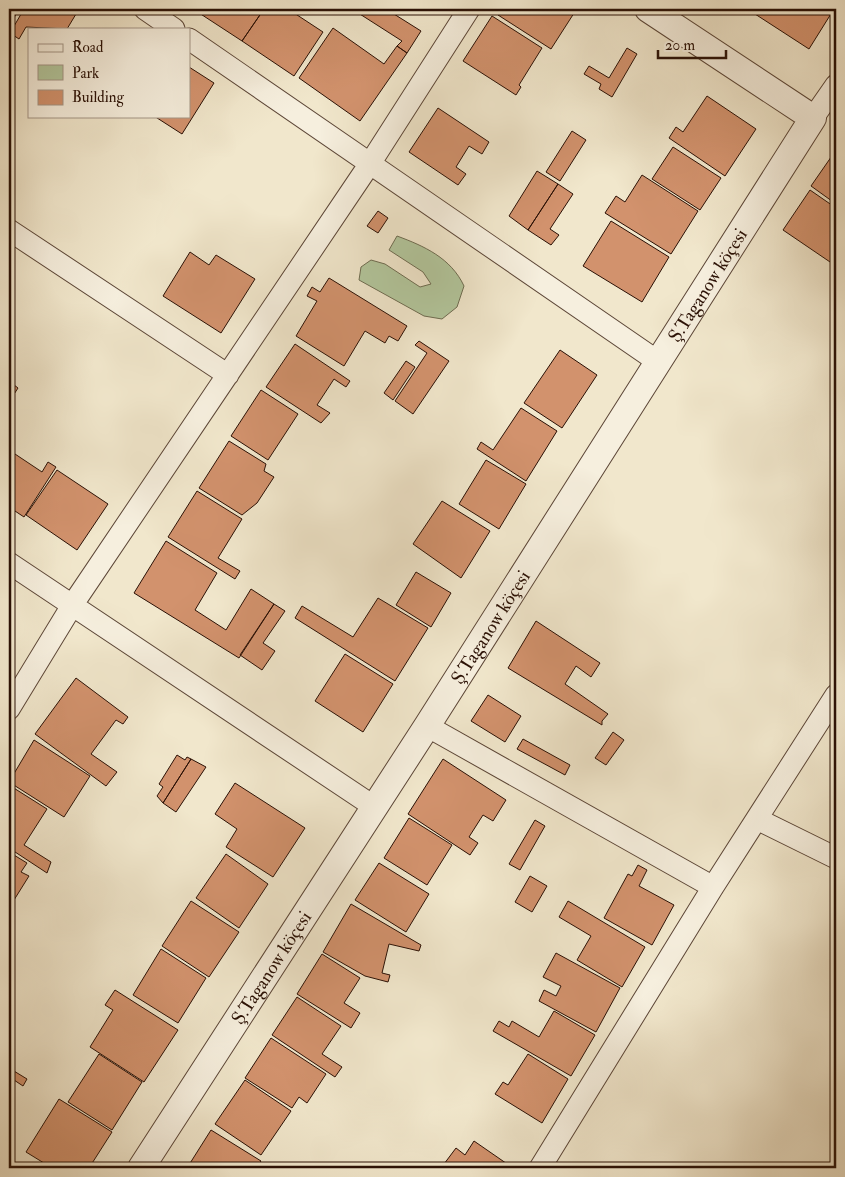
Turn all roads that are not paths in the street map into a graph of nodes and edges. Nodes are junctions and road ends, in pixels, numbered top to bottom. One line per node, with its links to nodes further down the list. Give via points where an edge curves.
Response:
1 (145, 9): 4 (street)
2 (469, 9): 8 (street)
3 (648, 9): 7 (street)
4 (173, 28)
5 (190, 39): 8 (street)
6 (836, 85): 7 (street, Ş.Taganow köçesi)
7 (814, 118): 10 (street, Ş.Taganow köçesi)
8 (371, 162): 10 (street); 11 (street)
9 (9, 230): 11 (street)
10 (657, 361): 16 (street, Ş.Taganow köçesi)
11 (228, 375): 13 (street)
12 (9, 563): 13 (street)
13 (73, 604): 15 (street); 17 (street)
14 (836, 695): 18 (street)
15 (9, 709)
16 (427, 726): 17 (street, Ş.Taganow köçesi); 20 (street)
17 (373, 806): 21 (street, Ş.Taganow köçesi)
18 (758, 819): 19 (street); 20 (street)
19 (836, 858)
20 (713, 887): 22 (street)
21 (141, 1168)
22 (540, 1168)

